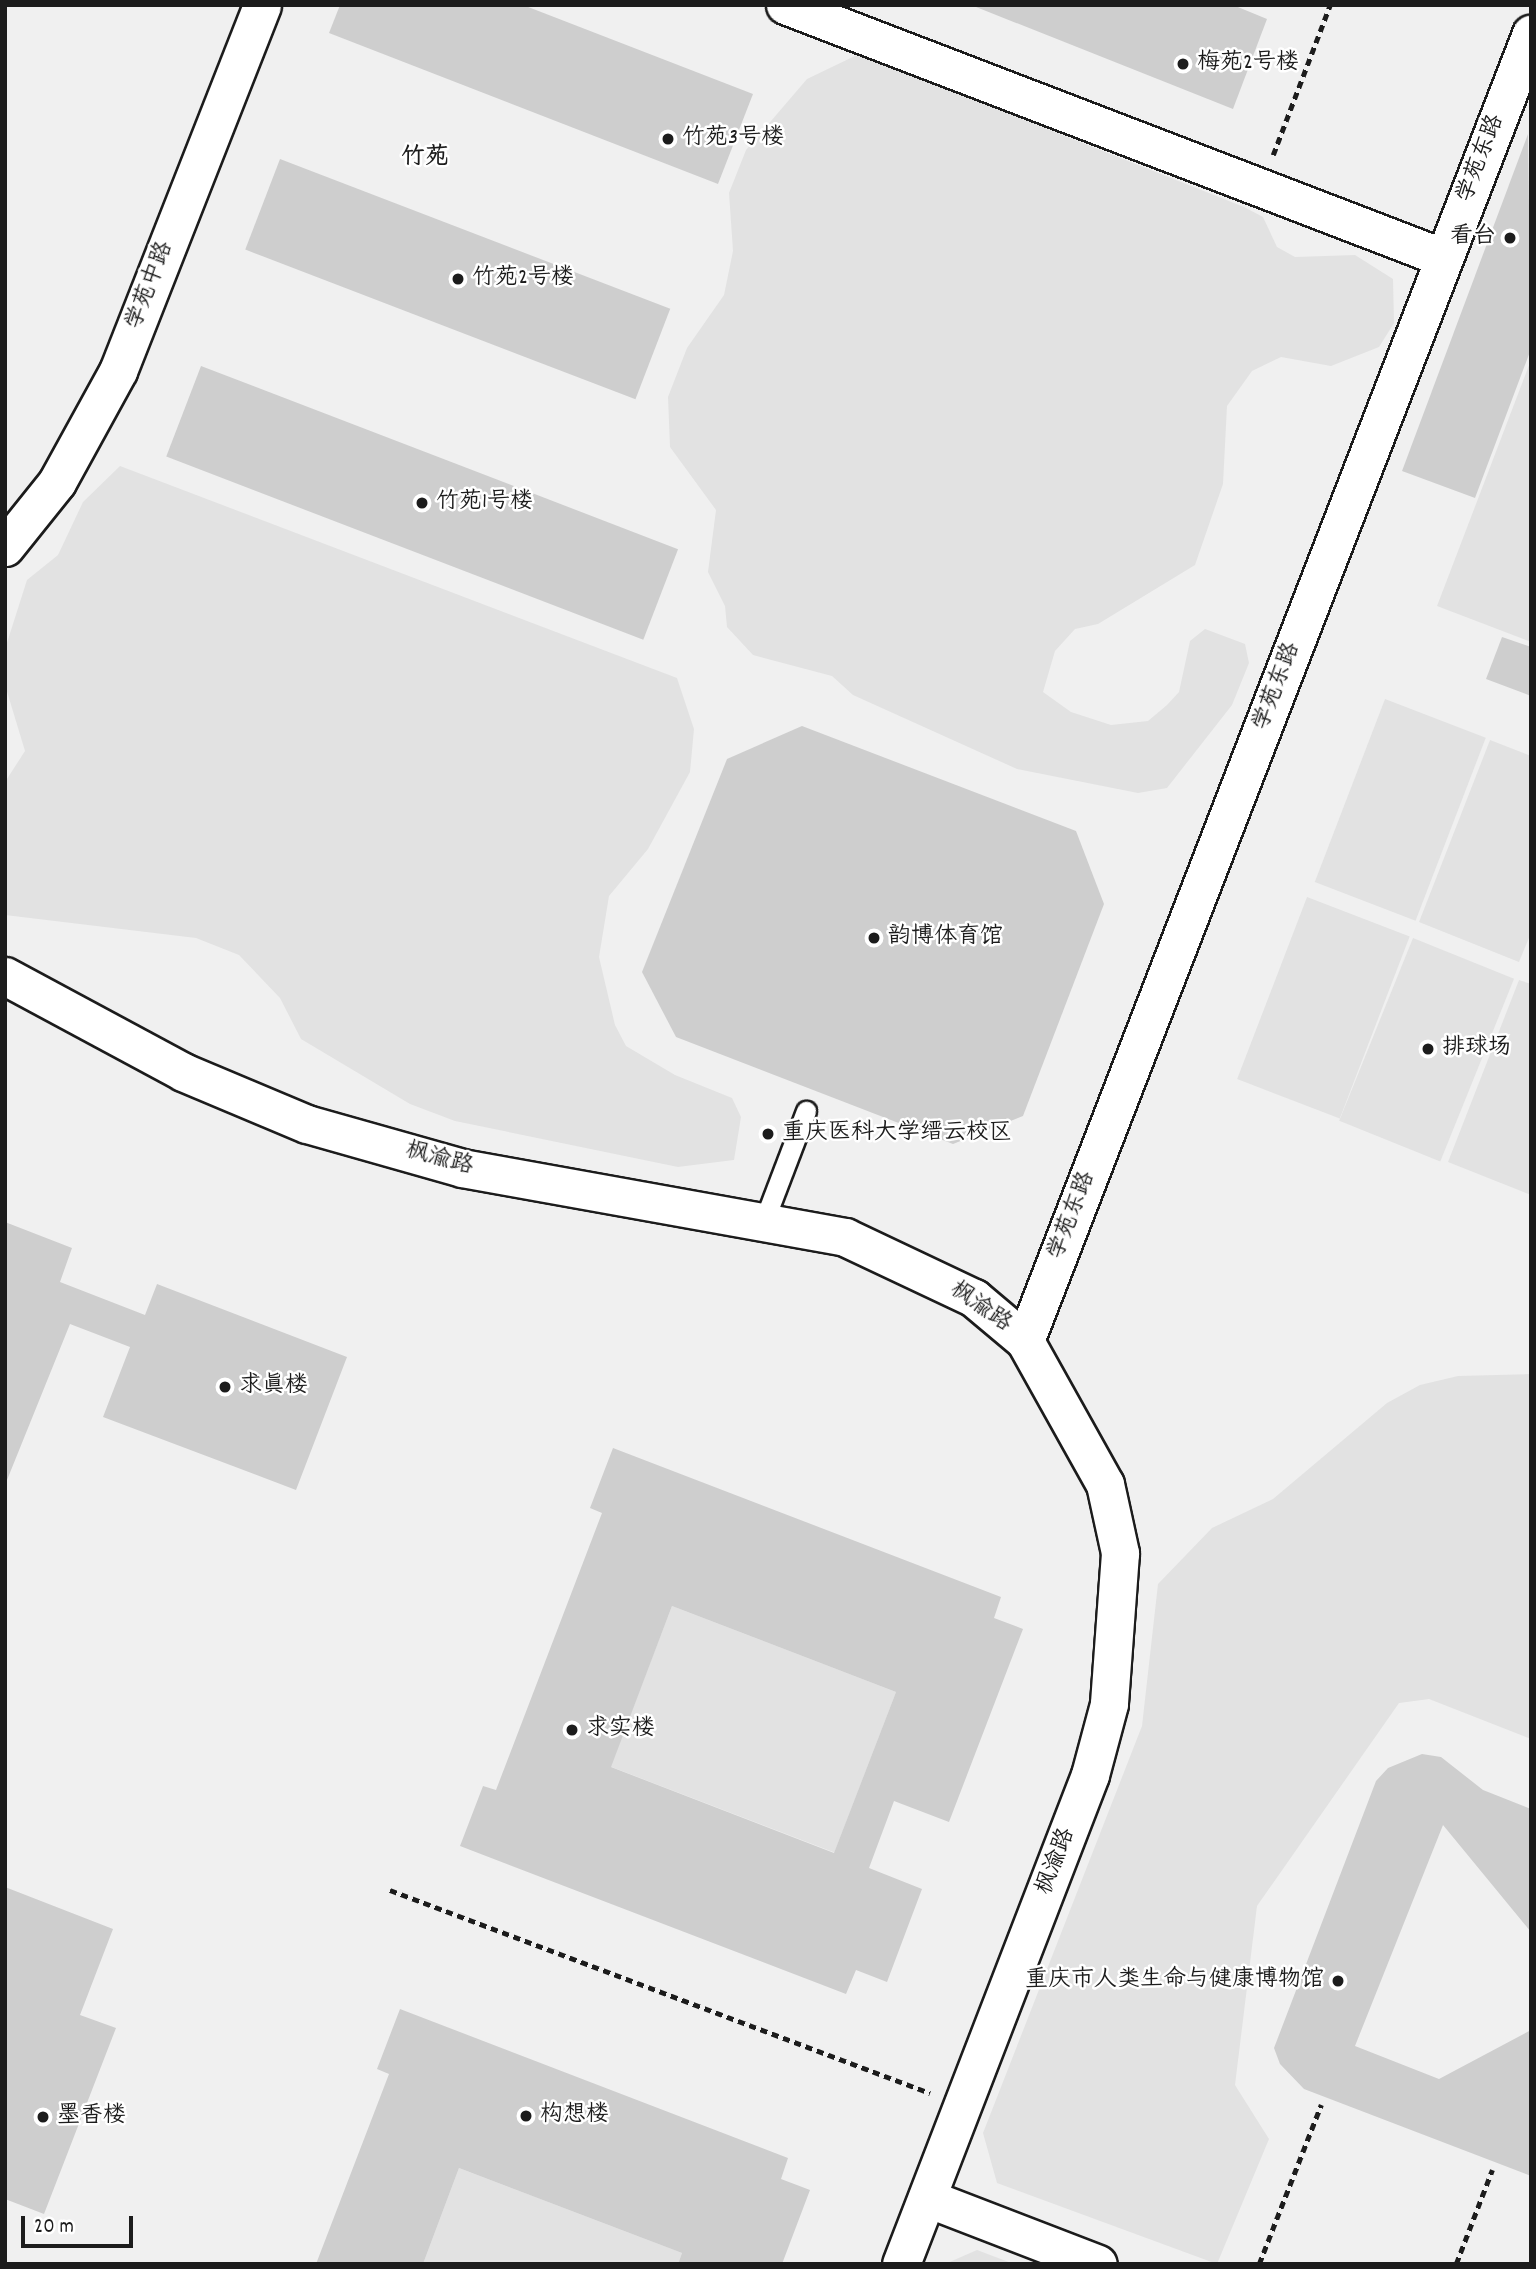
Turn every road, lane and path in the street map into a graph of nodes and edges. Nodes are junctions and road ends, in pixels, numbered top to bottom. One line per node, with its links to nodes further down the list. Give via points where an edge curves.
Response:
1 (261, 5): 7 (street, 学苑中路, via 118,371 57,482)
2 (785, 5): 5 (street)
3 (1330, 5): 5 (path)
4 (1531, 34): 6 (street, 学苑东路)
5 (1261, 187): 6 (street)
6 (1444, 258): 11 (street, 学苑东路)
7 (5, 547)
8 (5, 976): 10 (street, 枫渝路, via 183,1072 307,1124 462,1168)
9 (806, 1111): 10 (lane)
10 (764, 1221): 11 (street, 枫渝路, via 845,1237 915,1266 974,1298)
11 (1025, 1340): 14 (street, 枫渝路, via 1105,1484 1120,1553 1119,1622 1109,1704 1090,1775)
12 (390, 1890): 14 (path)
13 (1321, 2105): 19 (path)
14 (963, 2106): 16 (street, 枫渝路)
15 (1492, 2170): 20 (path)
16 (927, 2198): 17 (street, 枫渝路); 18 (street)
17 (901, 2264)
18 (1098, 2264)
19 (1259, 2264)
20 (1456, 2264)

